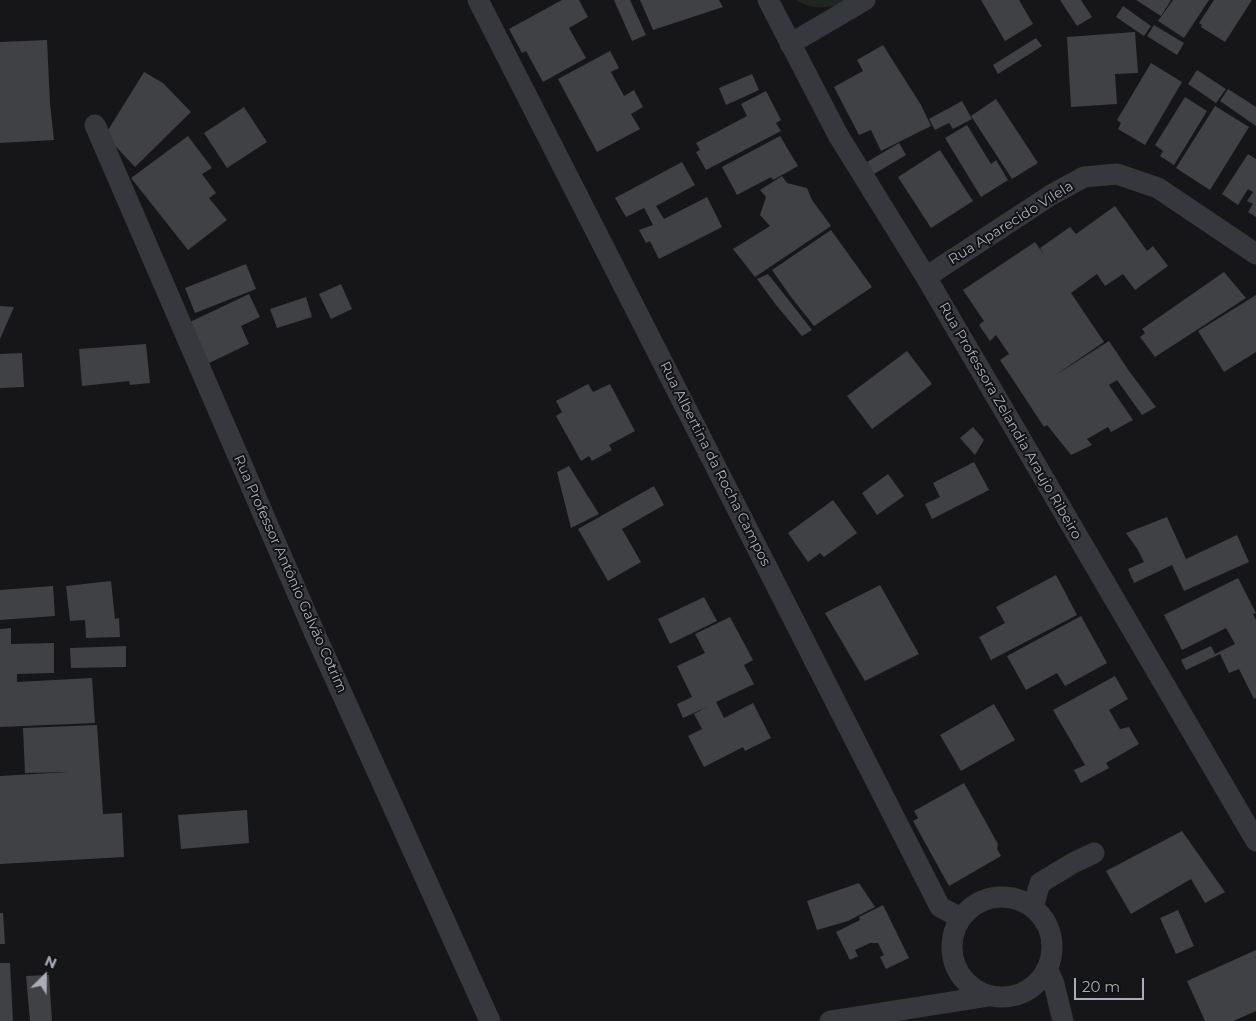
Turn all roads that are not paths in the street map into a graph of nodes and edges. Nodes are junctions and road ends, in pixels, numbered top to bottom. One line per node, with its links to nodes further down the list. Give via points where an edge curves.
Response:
1 (478, 0): 11 (street, Rua Albertina da Rocha Campos, via 940,907)
2 (768, 0): 4 (street, Rua Professora Zelandia Araujo Ribeiro)
3 (865, 0): 4 (street)
4 (790, 44): 7 (street, Rua Professora Zelandia Araujo Ribeiro, via 838,135)
5 (95, 125): 14 (street, Rua Professor Antônio Galvão Cotrim, via 315,634)
6 (1256, 254): 7 (street, Rua Aparecido Vilela, via 1158,188 1117,174 1084,177)
7 (926, 277): 8 (street, Rua Professora Zelandia Araujo Ribeiro)
8 (1256, 841)
9 (1094, 853): 10 (street, via 1040,883)
10 (1033, 907): 11 (street, via 1018,899 1002,896 972,906); 12 (street, via 1045,920 1052,936 1053,953)
11 (961, 918): 13 (street, via 954,932 954,964 962,978)
12 (1048, 970): 13 (street, via 1038,984 1023,993); 16 (street)
13 (989, 996): 15 (street)
14 (490, 1021)
15 (830, 1021)
16 (1063, 1021)

